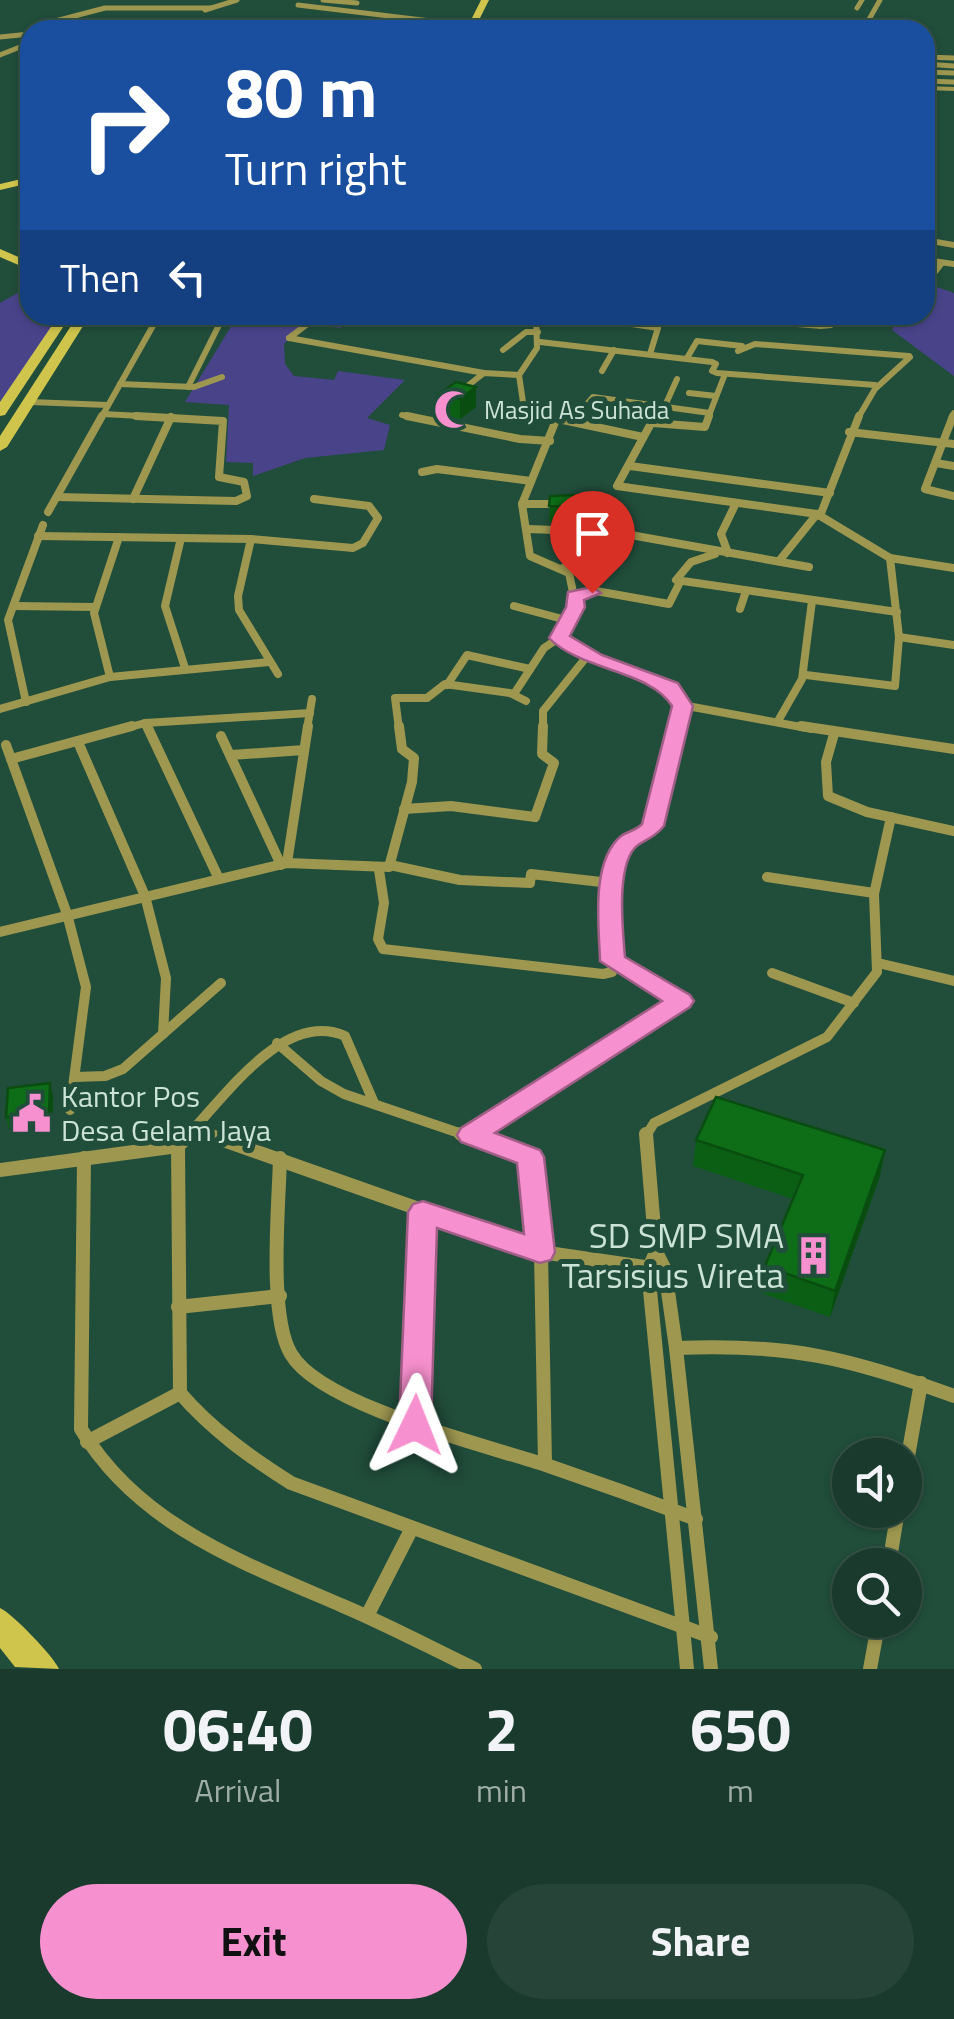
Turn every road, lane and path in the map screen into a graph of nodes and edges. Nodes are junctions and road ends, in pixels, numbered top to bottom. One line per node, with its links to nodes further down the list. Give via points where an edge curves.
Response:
1 (237, 0): 6 (street)
2 (323, 0): 4 (street)
3 (862, 0): 10 (street)
4 (335, 1): 8 (street)
5 (138, 2): 7 (street); 12 (street)
6 (230, 2): 7 (street); 7 (street, via 198,12)
7 (163, 4): 11 (street)
8 (356, 4)
9 (298, 6): 13 (street)
10 (856, 8)
11 (140, 11)
12 (54, 20)
13 (408, 20)
14 (935, 262): 15 (street)
15 (942, 263): 16 (street); 17 (street)
16 (954, 264)
17 (935, 270)
18 (57, 325): 50 (main road)
19 (78, 325): 48 (main road)
20 (153, 325): 43 (street)
21 (219, 325): 45 (street)
22 (307, 325): 38 (street, via 289,340)
23 (537, 325): 29 (street)
24 (640, 325): 35 (street, via 659,328)
25 (770, 325): 31 (street)
26 (808, 325): 28 (street)
27 (831, 325): 28 (street)
28 (821, 326): 32 (street)
29 (538, 332): 30 (street); 33 (street, via 525,332)
30 (540, 342): 34 (street); 40 (street)
31 (767, 345): 32 (street); 36 (street, via 697,340)
32 (818, 348): 44 (street, via 910,356)
33 (503, 350)
34 (614, 350): 35 (street); 37 (street)
35 (650, 354): 36 (street)
36 (688, 358): 39 (street, via 714,362 712,371)
37 (602, 371)
38 (484, 373): 40 (street); 49 (street)
39 (725, 374): 44 (street); 47 (street)
40 (518, 375): 61 (street, via 524,408)
41 (222, 376): 45 (street)
42 (676, 379): 52 (street)
43 (120, 384): 45 (street); 51 (street)
44 (875, 385): 63 (street)
45 (188, 386)
46 (689, 393): 47 (street)
47 (716, 396): 55 (street)
48 (32, 397): 50 (main road); 51 (street); 68 (main road)
49 (453, 397)
50 (5, 401)
51 (108, 405): 56 (street)
52 (662, 407): 53 (street, via 594,397); 55 (street); 62 (street)
53 (581, 410)
54 (433, 411): 60 (street)
55 (710, 413): 62 (street, via 703,428)
56 (103, 414): 58 (street); 76 (street)
57 (402, 416): 60 (street)
58 (171, 417): 77 (street); 77 (street, via 224,422 218,477 245,482 245,499)
59 (953, 418): 66 (street)
60 (422, 419): 65 (street)
61 (556, 420): 64 (street); 65 (street)
62 (653, 423): 64 (street)
63 (849, 432): 66 (street); 74 (street)
64 (643, 436): 70 (street)
65 (550, 441): 73 (street)
66 (944, 442): 67 (street); 69 (street)
67 (954, 444)
68 (0, 448)
69 (936, 463): 71 (street); 75 (street, via 926,489)
70 (630, 466): 74 (street); 79 (street, via 617,486)
71 (954, 466)
72 (422, 472): 73 (street, via 437,468)
73 (531, 481): 80 (street)
74 (830, 493): 83 (street)
75 (954, 496)
76 (57, 497): 77 (street); 82 (street)
77 (132, 499)
78 (314, 500): 90 (street, via 369,506 378,518 353,548)
79 (736, 503): 83 (street); 91 (street, via 720,534)
80 (522, 504): 81 (street); 85 (street)
81 (568, 504)
82 (48, 512)
83 (818, 515): 92 (street); 93 (street)
84 (43, 525): 87 (street)
85 (528, 529): 86 (street); 95 (street, via 530,556)
86 (614, 532): 91 (street); 95 (street, via 596,569)
87 (38, 536): 88 (street); 101 (street)
88 (119, 537): 89 (street); 103 (street)
89 (181, 538): 90 (street); 113 (street, via 165,606)
90 (251, 539): 112 (street, via 239,610)
91 (727, 553): 93 (street); 97 (street, via 695,560 675,578)
92 (890, 558): 96 (street); 105 (street)
93 (778, 561): 94 (street)
94 (810, 567)
95 (562, 568): 99 (street)
96 (954, 568)
97 (680, 582): 98 (street); 99 (street, via 669,604 596,591)
98 (746, 592): 100 (street); 104 (street)
99 (574, 596): 107 (street, via 576,607)
100 (812, 601): 105 (street); 116 (street)
101 (14, 606): 103 (street); 106 (street)
102 (514, 606): 107 (street)
103 (94, 607): 117 (street)
104 (740, 610)
105 (897, 612): 109 (street)
106 (4, 620): 121 (street)
107 (566, 620): 108 (street)
108 (559, 638): 111 (street); 114 (street)
109 (899, 638): 110 (street); 116 (street, via 895,686)
110 (954, 644)
111 (588, 655): 123 (street, via 671,687); 136 (street, via 543,712 542,754 554,763 535,818 451,806)
112 (269, 662): 113 (street); 115 (street)
113 (185, 668): 117 (street)
114 (530, 669): 118 (street, via 467,655); 119 (street)
115 (278, 674)
116 (806, 675): 126 (street)
117 (110, 677): 121 (street)
118 (447, 685): 119 (street); 136 (street, via 427,698 394,699 402,748 414,758)
119 (514, 694): 122 (street)
120 (312, 699): 125 (street)
121 (26, 702): 124 (street)
122 (526, 702)
123 (682, 706): 126 (street); 143 (street, via 652,826 630,840)
124 (0, 708)
125 (310, 713): 127 (street); 132 (street)
126 (778, 721): 128 (street)
127 (146, 723): 130 (street); 142 (street)
128 (834, 734): 133 (street); 137 (street, via 826,794)
129 (221, 736): 134 (street)
130 (78, 742): 135 (street); 145 (street)
131 (6, 745): 135 (street)
132 (304, 750): 134 (street); 139 (street)
133 (954, 750)
134 (230, 755): 139 (street)
135 (12, 759): 146 (street)
136 (404, 809): 140 (street)
137 (891, 817): 138 (street); 144 (street)
138 (954, 831)
139 (284, 864): 140 (street); 142 (street)
140 (385, 868): 143 (street, via 486,884 519,886 530,883 531,874); 148 (street, via 378,939 383,949 604,974 612,972)
141 (768, 877): 144 (street)
142 (219, 879): 145 (street)
143 (610, 884): 148 (street)
144 (874, 894): 149 (street)
145 (146, 896): 146 (street); 154 (street, via 166,978)
146 (67, 914): 147 (street); 156 (street, via 86,987)
147 (0, 932)
148 (613, 961): 160 (street, via 680,1002)
149 (878, 963): 151 (street); 153 (street)
150 (772, 973): 153 (street)
151 (954, 981)
152 (222, 983): 154 (street)
153 (854, 1003): 167 (street, via 826,1037 650,1127)
154 (163, 1034): 156 (street, via 124,1068)
155 (278, 1043): 157 (street, via 321,1081); 157 (street, via 340,1033); 159 (street)
156 (75, 1078): 158 (street)
157 (374, 1104): 160 (street)
158 (70, 1110)
159 (192, 1129): 161 (street); 163 (street)
160 (471, 1135): 166 (street, via 530,1157)
161 (178, 1146): 162 (street); 169 (street)
162 (84, 1158): 164 (street); 176 (street, via 81,1429)
163 (280, 1158): 165 (street); 168 (street)
164 (0, 1170)
165 (423, 1212): 166 (street); 174 (street)
166 (540, 1252): 167 (street); 177 (street)
167 (656, 1270): 170 (street); 178 (street)
168 (280, 1296): 169 (street); 174 (street, via 288,1350 302,1369)
169 (178, 1307): 172 (street)
170 (676, 1348): 171 (street, via 794,1350); 179 (street)
171 (921, 1384): 173 (street); 175 (street)
172 (180, 1392): 176 (street); 180 (street, via 233,1448 291,1483)
173 (954, 1396)
174 (415, 1425): 177 (street)
175 (911, 1438)
176 (87, 1442): 181 (street, via 154,1512 210,1548)
177 (545, 1464): 178 (street)
178 (672, 1510): 179 (street); 183 (street)
179 (696, 1518): 184 (street)
180 (412, 1528): 181 (street); 183 (street)
181 (367, 1616): 187 (street)
182 (0, 1623): 186 (main road)
183 (686, 1628): 184 (street); 188 (street)
184 (711, 1638): 189 (street)
185 (876, 1638): 190 (street)
186 (43, 1669)
187 (475, 1669)
188 (687, 1669)
189 (712, 1669)
190 (870, 1669)

